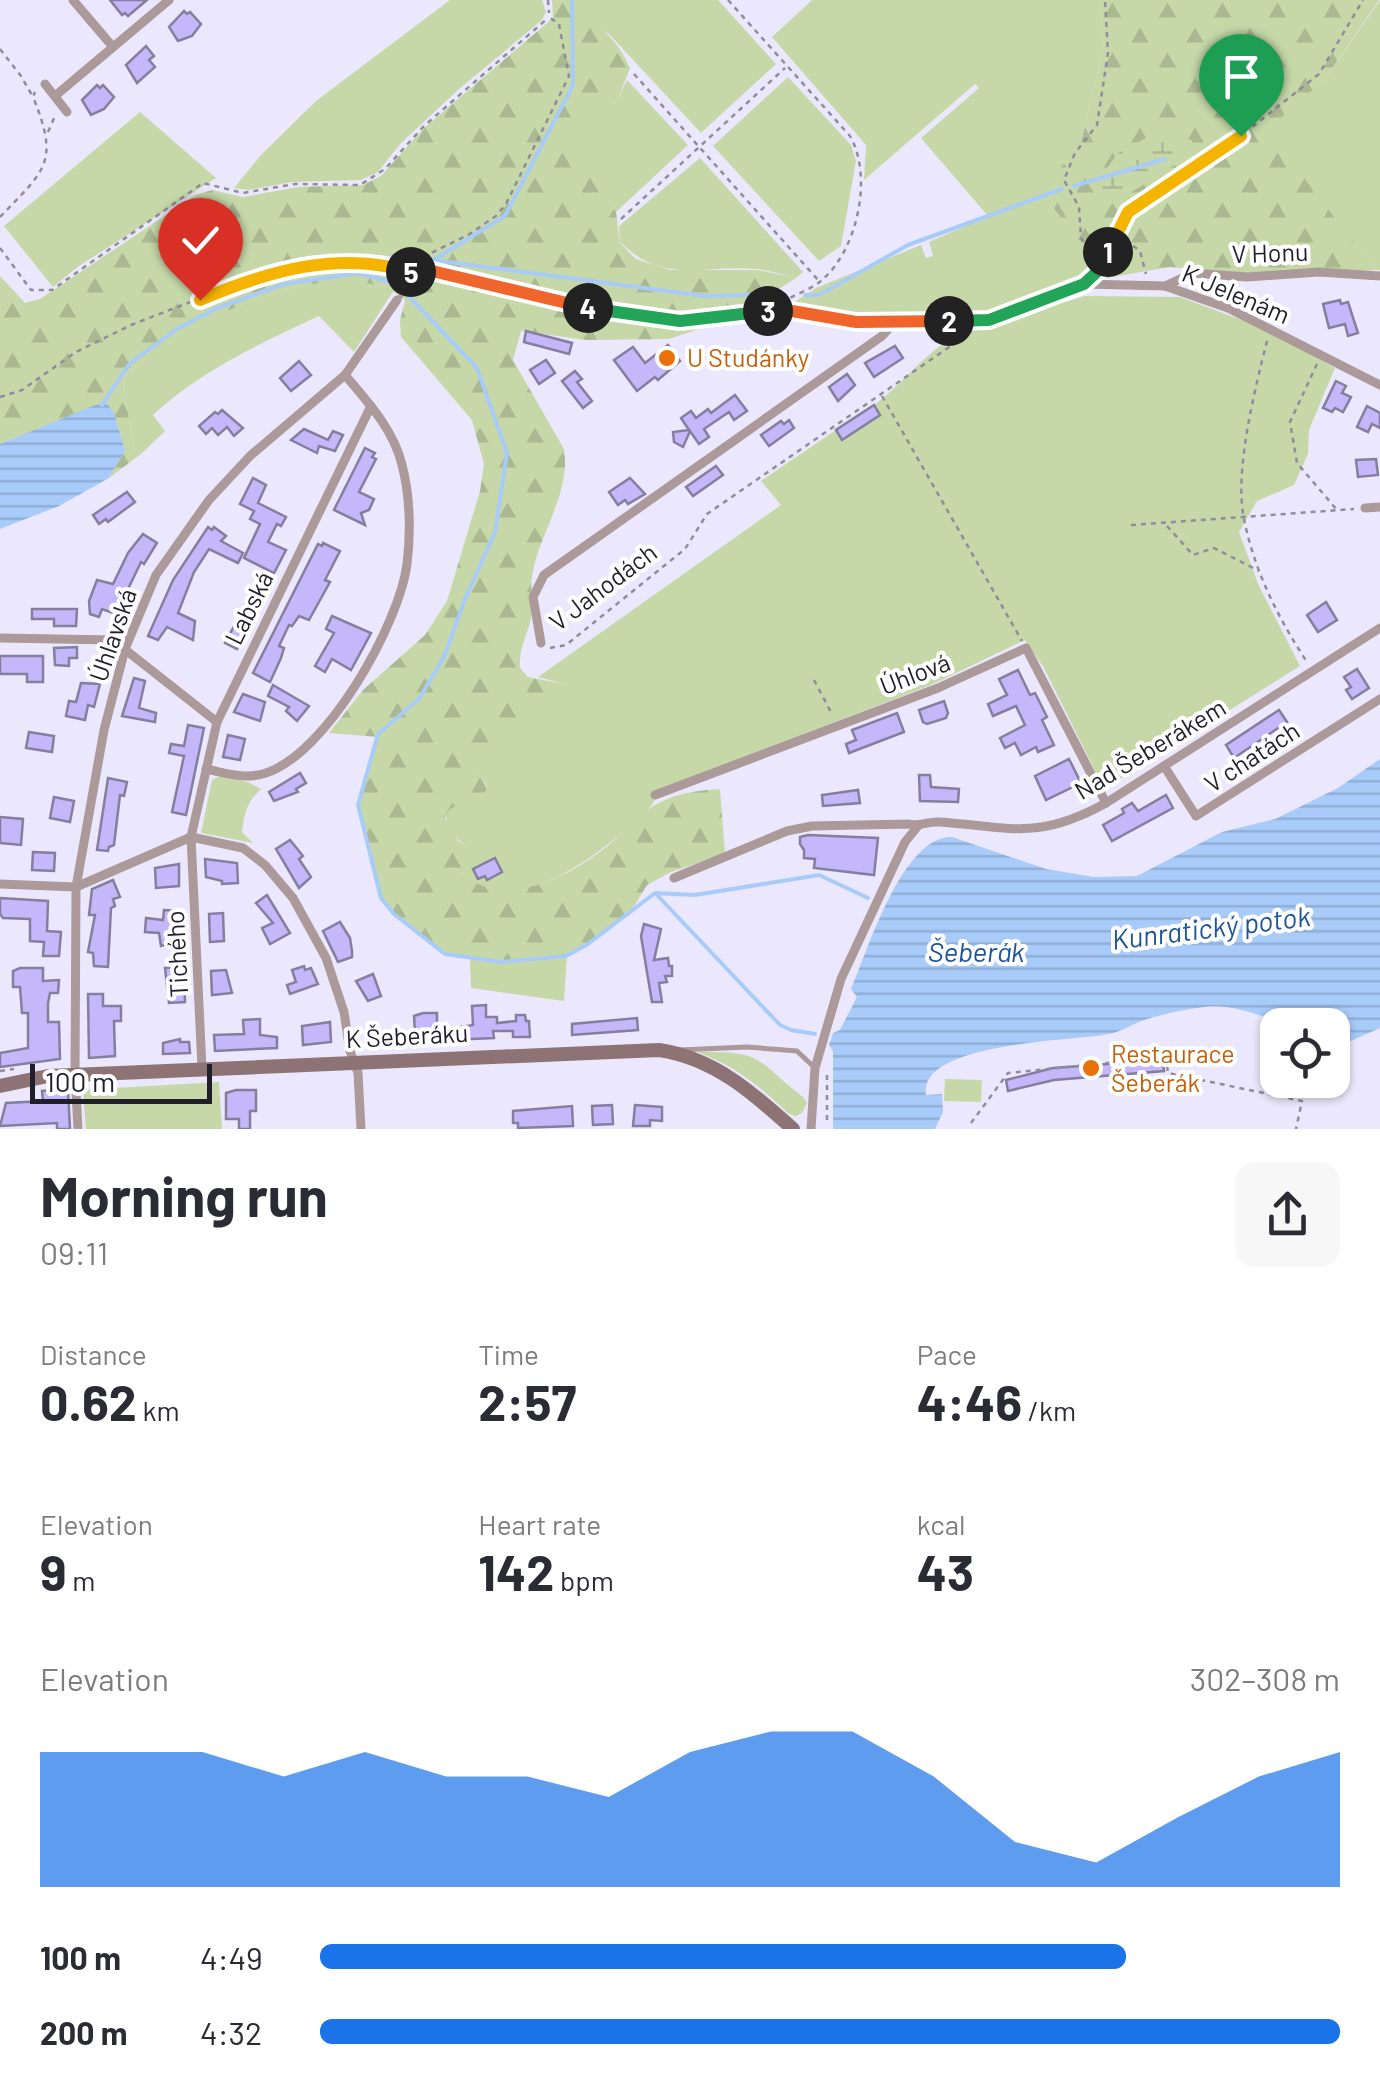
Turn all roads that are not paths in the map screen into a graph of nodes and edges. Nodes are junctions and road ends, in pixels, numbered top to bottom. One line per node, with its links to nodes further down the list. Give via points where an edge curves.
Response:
1 (73, 0): 3 (street)
2 (169, 0): 3 (street)
3 (113, 47): 5 (street)
4 (45, 84): 5 (street)
5 (54, 96): 6 (street)
6 (65, 109)
7 (420, 274): 10 (lane); 11 (street, K Jelenám, via 432,271 578,307 680,321 786,310)
8 (1380, 276): 9 (street, V Honu, via 1193,273)
9 (1165, 286): 11 (street, K Jelenám, via 1084,284 989,320); 13 (street, K Jelenám, via 1228,308)
10 (397, 300): 12 (street, Úhlavská)
11 (893, 324): 19 (street, V Jahodách, via 544,575 533,597)
12 (345, 375): 14 (street); 20 (street, Úhlavská, via 209,500 156,575)
13 (1380, 385)
14 (371, 406): 22 (street, Labská); 24 (street, via 402,465 408,538 407,567 367,668 293,759 244,777)
15 (1380, 507): 16 (street)
16 (1365, 508)
17 (1380, 628): 23 (street, Nad Šeberákem)
18 (0, 638): 20 (street, via 113,640)
19 (541, 643)
20 (126, 649): 22 (street); 31 (street, Úhlavská)
21 (1380, 699): 23 (street, V chatách, via 1196,816)
22 (216, 722): 24 (street, Labská)
23 (1164, 766): 26 (street, Nad Šeberákem)
24 (206, 769): 28 (street, Labská)
25 (655, 795): 26 (street, Úhlová, via 1026,648)
26 (1106, 803): 27 (street, Nad Šeberákem, via 1040,828)
27 (918, 826): 29 (street, Nad Šeberákem, via 798,828); 35 (street, via 848,958)
28 (191, 837): 31 (street); 33 (street, via 243,848 293,898 326,958); 34 (street, Tichého)
29 (674, 878)
30 (0, 884): 31 (street)
31 (76, 887): 36 (street, Úhlavská)
32 (670, 1052): 33 (street, K Šeberáku); 35 (lane, via 747,1046 797,1052); 40 (street, K Šeberáku, via 728,1076)
33 (355, 1062): 34 (street, K Šeberáku); 39 (street)
34 (202, 1068): 36 (street, K Šeberáku)
35 (815, 1068): 41 (street)
36 (75, 1074): 37 (street, K Šeberáku); 38 (street, Úhlavská)
37 (0, 1086)
38 (78, 1129)
39 (360, 1129)
40 (792, 1129)
41 (811, 1129)

